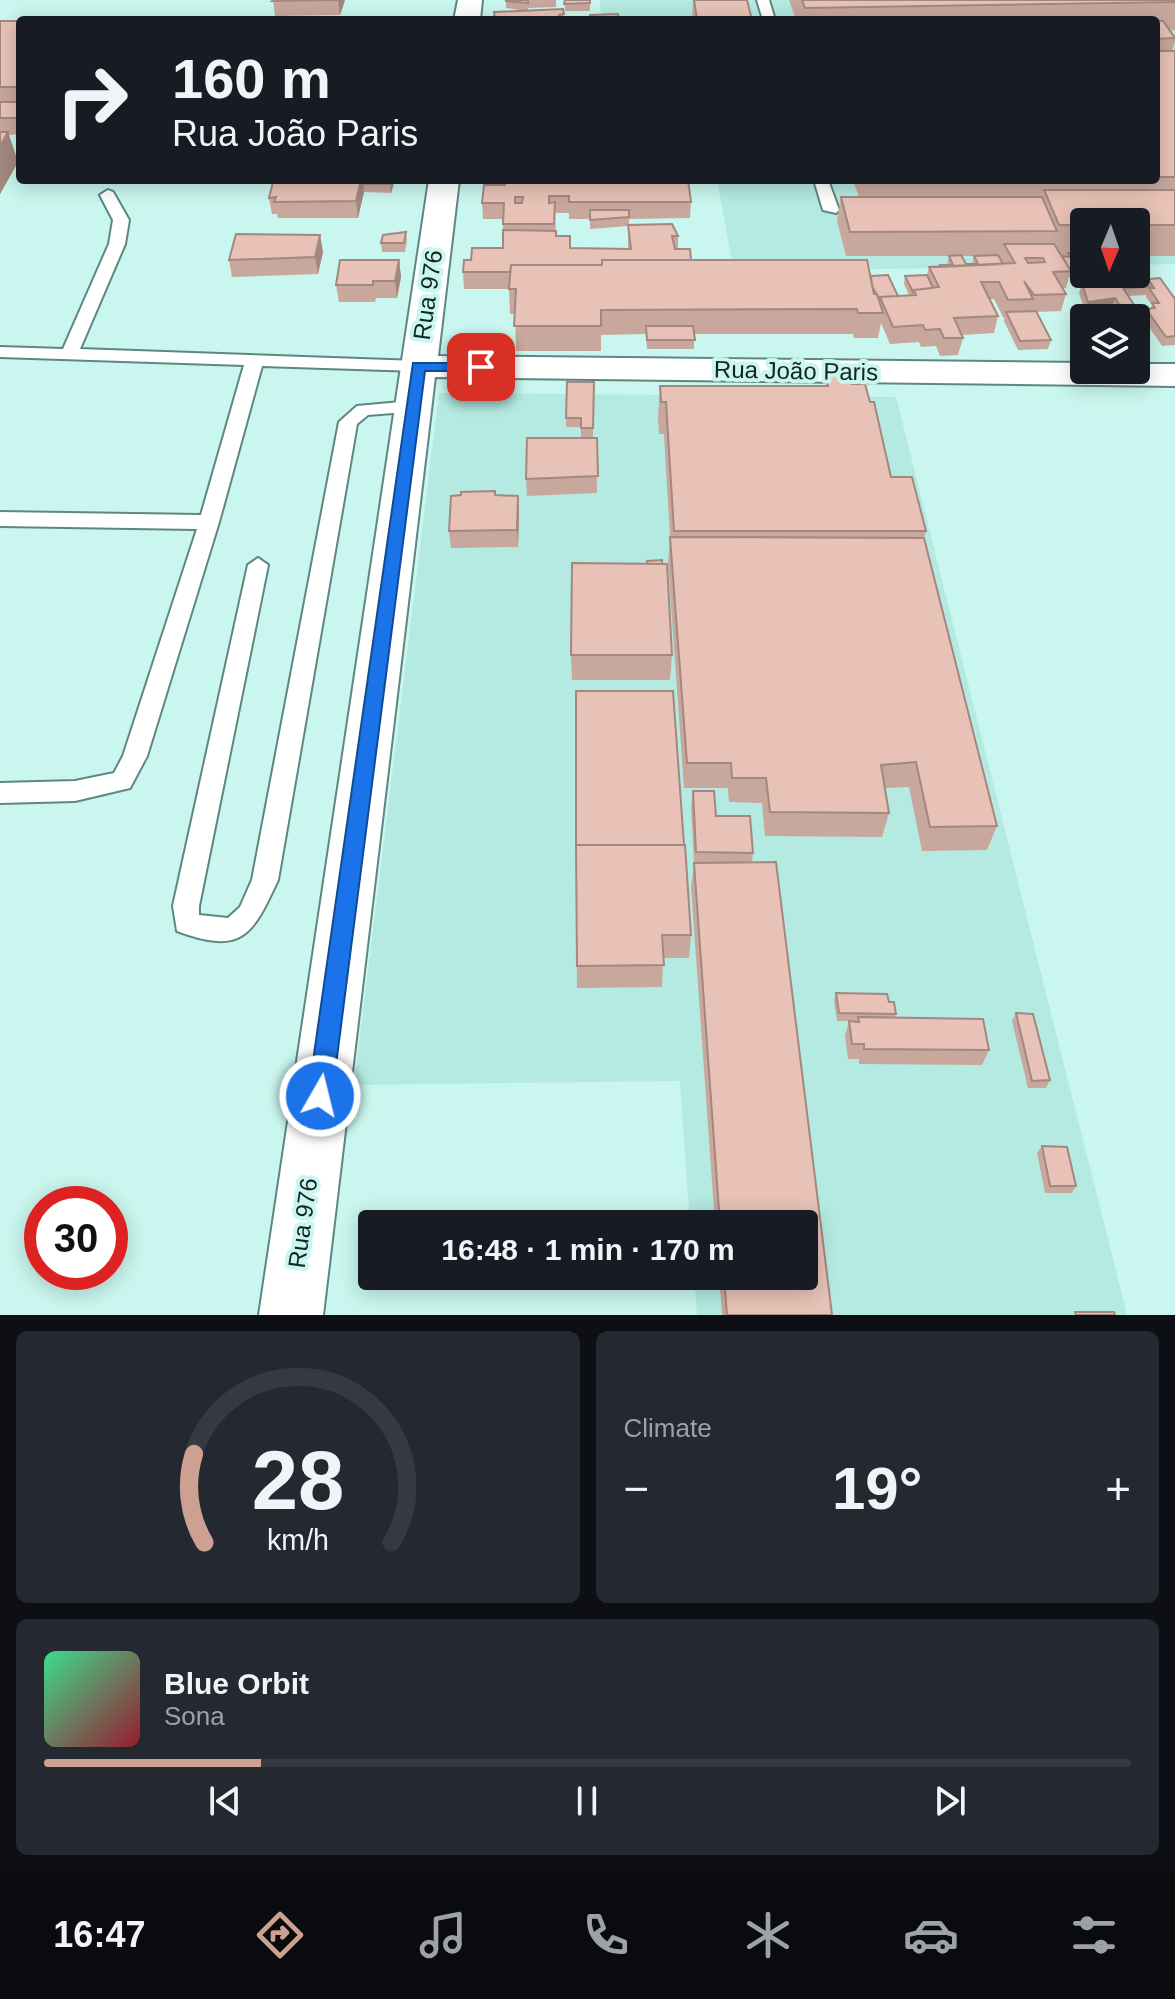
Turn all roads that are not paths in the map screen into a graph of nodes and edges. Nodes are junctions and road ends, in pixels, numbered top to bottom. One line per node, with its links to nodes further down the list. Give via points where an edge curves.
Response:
1 (443, 184): 9 (street, Rua 976)
2 (822, 184): 4 (lane)
3 (108, 195): 6 (lane, via 121,220 117,244)
4 (831, 210)
5 (0, 352): 6 (lane)
6 (70, 353): 7 (lane)
7 (255, 358): 9 (lane); 11 (lane)
8 (1175, 375): 9 (street, Rua João Paris)
9 (415, 387): 12 (lane, via 348,422 265,880 249,915 233,929 209,929 186,923 186,906); 14 (street, Rua 976)
10 (0, 519): 11 (lane)
11 (209, 522): 13 (lane, via 135,756 122,781 75,791)
12 (258, 565)
13 (0, 793)
14 (291, 1315)

